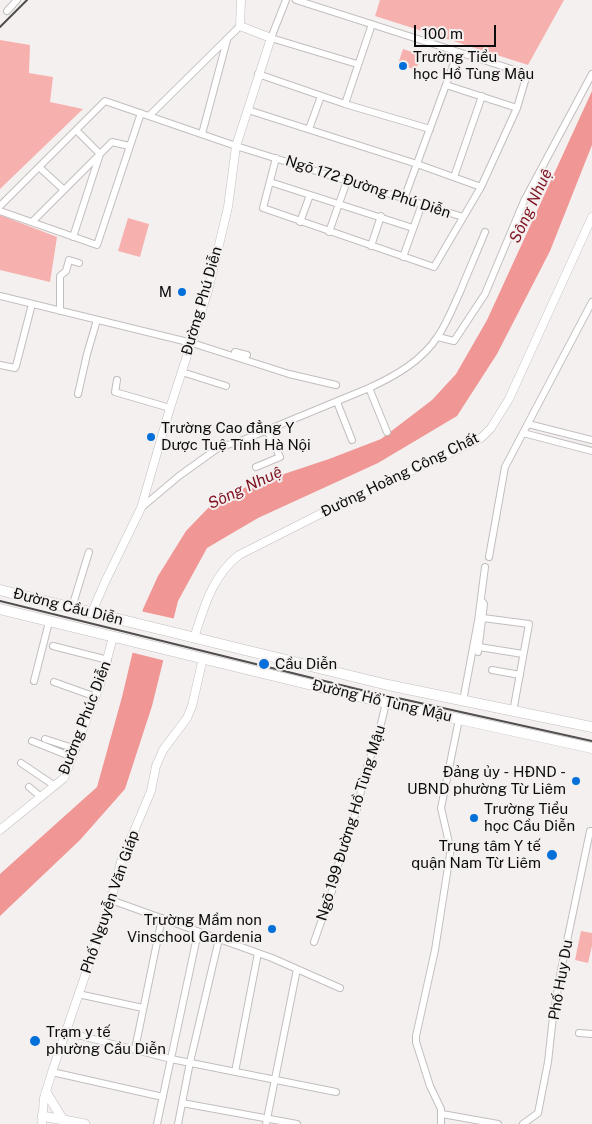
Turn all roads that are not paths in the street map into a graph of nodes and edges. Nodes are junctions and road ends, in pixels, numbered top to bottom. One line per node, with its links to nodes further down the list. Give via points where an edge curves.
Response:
1 (17, 0): 5 (street)
2 (241, 0): 7 (street)
3 (286, 0): 9 (street)
4 (296, 0): 6 (street)
5 (6, 11)
6 (372, 24): 10 (street); 11 (street)
7 (240, 26): 8 (street); 9 (street)
8 (228, 38): 21 (street); 25 (street)
9 (271, 38): 11 (street); 12 (street, Đường Phú Diễn)
10 (458, 52): 14 (street); 18 (street, Ngõ 172 Đường Phú Diễn, via 528,74)
11 (357, 64): 17 (street)
12 (258, 74): 15 (street); 19 (street, Đường Phú Diễn)
13 (592, 74): 60 (street, via 524,200 485,294 454,341)
14 (446, 85): 16 (street); 23 (street)
15 (321, 96): 17 (street); 22 (street)
16 (482, 96): 18 (street); 32 (street)
17 (345, 104): 23 (street)
18 (517, 108): 35 (street, Ngõ 172 Đường Phú Diễn)
19 (248, 110): 22 (street); 27 (street, Đường Phú Diễn)
20 (141, 113): 21 (street, Ngõ 172 Đường Phú Diễn); 24 (street, Ngõ 172 Đường Phú Diễn, via 105,101); 26 (street)
21 (150, 116): 25 (street, Ngõ 172 Đường Phú Diễn)
22 (309, 129): 30 (street)
23 (430, 129): 30 (street)
24 (76, 130): 28 (street); 31 (street)
25 (202, 134): 27 (street, Ngõ 172 Đường Phú Diễn)
26 (130, 146): 28 (street, via 112,142); 51 (street, via 96,245)
27 (236, 146): 29 (street, Ngõ 172 Đường Phú Diễn); 61 (street, Đường Phú Diễn, via 228,207)
28 (100, 154): 36 (street); 51 (street)
29 (276, 158): 33 (street, Ngõ 172 Đường Phú Diễn); 34 (street)
30 (417, 164): 32 (street); 38 (street)
31 (39, 167): 36 (street); 41 (street)
32 (454, 177): 35 (street)
33 (347, 180): 38 (street, Ngõ 172 Đường Phú Diễn); 39 (street)
34 (270, 182): 37 (street); 47 (street, via 263,208)
35 (481, 187): 44 (street, Ngõ 172 Đường Phú Diễn)
36 (64, 190): 46 (street)
37 (310, 195): 39 (street); 47 (street)
38 (404, 198): 40 (street, Ngõ 172 Đường Phú Diễn)
39 (339, 204): 43 (street); 49 (street)
40 (422, 204): 44 (street, Ngõ 172 Đường Phú Diễn); 48 (street)
41 (0, 206)
42 (0, 211): 46 (street)
43 (381, 216): 48 (street); 52 (street)
44 (463, 217): 53 (street, via 434,267)
45 (592, 217): 93 (street, Đường Hoàng Công Chất, via 509,399 491,428 481,438 347,500 239,555 218,576)
46 (32, 222): 51 (street)
47 (300, 222): 49 (street)
48 (413, 228): 53 (street)
49 (329, 232): 52 (street)
50 (485, 232): 60 (street)
51 (73, 237)
52 (371, 246): 53 (street)
53 (403, 256)
54 (79, 263): 58 (street, via 69,260 66,271 60,276)
55 (0, 298): 57 (street)
56 (592, 302): 72 (street)
57 (32, 304): 58 (street); 63 (street, via 15,368)
58 (60, 311): 59 (street)
59 (97, 320): 61 (street); 69 (street)
60 (438, 337): 68 (street, via 407,367)
61 (193, 341): 62 (street); 64 (street, Đường Phú Diễn); 66 (street, via 289,374)
62 (247, 355)
63 (0, 365)
64 (182, 372): 67 (street); 71 (street, Đường Phú Diễn)
65 (117, 380): 71 (street, via 115,392)
66 (336, 385)
67 (226, 386)
68 (369, 388): 70 (street); 74 (street)
69 (78, 394)
70 (337, 402): 73 (street); 76 (street)
71 (170, 408): 80 (street, Đường Phú Diễn)
72 (528, 424): 75 (street); 77 (street)
73 (267, 430): 79 (street, via 280,457); 80 (street, via 218,448)
74 (387, 432)
75 (523, 433): 78 (street); 82 (street, via 505,467)
76 (352, 440)
77 (592, 440)
78 (592, 449)
79 (256, 467)
80 (141, 508): 88 (street, Đường Phú Diễn)
81 (89, 552): 86 (street)
82 (489, 557)
83 (485, 567): 85 (street)
84 (0, 590): 86 (highway, Đường Cầu Diễn)
85 (481, 600): 89 (street, via 484,604); 106 (street)
86 (72, 607): 88 (highway, Đường Cầu Diễn)
87 (0, 610): 90 (highway, Đường Cầu Diễn)
88 (92, 612): 91 (highway, Đường Cầu Diễn)
89 (483, 618): 96 (street, via 478,649); 96 (street, via 529,624)
90 (49, 622): 92 (highway, Đường Cầu Diễn); 102 (street)
91 (177, 633): 93 (highway, Đường Hồ Tùng Mậu)
92 (113, 637): 95 (highway, Đường Cầu Diễn); 98 (street, Đường Phúc Diễn)
93 (194, 638): 101 (highway, Đường Hồ Tùng Mậu)
94 (53, 646): 98 (street)
95 (173, 651): 97 (highway, Đường Hồ Tùng Mậu)
96 (523, 654): 100 (street)
97 (203, 658): 104 (highway, Đường Hồ Tùng Mậu); 126 (street, Phố Nguyễn Văn Giáp, via 192,706 156,766 148,798 121,862)
98 (108, 660): 105 (street, Đường Phúc Diễn)
99 (492, 670): 100 (street)
100 (520, 674): 108 (street)
101 (362, 679): 104 (highway); 106 (highway, Đường Hồ Tùng Mậu)
102 (34, 681)
103 (54, 682): 105 (street)
104 (359, 696): 107 (highway, Đường Hồ Tùng Mậu)
105 (96, 697): 115 (street, Đường Phúc Diễn)
106 (463, 701): 108 (highway, Đường Hồ Tùng Mậu); 109 (highway)
107 (386, 703): 109 (highway, Đường Hồ Tùng Mậu); 130 (street, Ngõ 199 Đường Hồ Tùng Mậu, via 357,809)
108 (515, 712): 110 (highway, Đường Hồ Tùng Mậu); 111 (highway)
109 (459, 719): 111 (highway, Đường Hồ Tùng Mậu); 149 (street, via 441,808 450,854 435,950 416,1036 430,1086)
110 (592, 727)
111 (513, 731): 114 (highway, Đường Hồ Tùng Mậu)
112 (46, 739): 115 (street)
113 (32, 742): 116 (street)
114 (592, 748)
115 (76, 749): 116 (street, Đường Phúc Diễn)
116 (72, 757): 119 (street, Đường Phúc Diễn, via 64,778)
117 (21, 763): 119 (street)
118 (38, 770): 119 (street)
119 (56, 785): 121 (street, Đường Phúc Diễn)
120 (30, 787): 121 (street)
121 (42, 797): 123 (street, Đường Phúc Diễn)
122 (0, 819): 123 (street)
123 (8, 824): 124 (street, Đường Phúc Diễn)
124 (0, 830)
125 (592, 832): 160 (street, Phố Huy Du, via 560,970 538,1113)
126 (111, 900): 127 (street); 134 (street, Phố Nguyễn Văn Giáp)
127 (162, 918): 128 (street); 135 (street)
128 (198, 932): 129 (street); 140 (street)
129 (219, 940): 131 (street); 141 (street)
130 (314, 942)
131 (258, 953): 132 (street); 143 (street)
132 (297, 969): 133 (street); 144 (street)
133 (340, 988)
134 (78, 994): 135 (street); 136 (street, Phố Nguyễn Văn Giáp)
135 (143, 1008): 139 (street)
136 (66, 1032): 139 (street); 142 (street, Phố Nguyễn Văn Giáp)
137 (579, 1032): 138 (street)
138 (592, 1034)
139 (135, 1049): 140 (street)
140 (171, 1058): 141 (street); 147 (street)
141 (190, 1062): 143 (street); 148 (street)
142 (52, 1072): 145 (street, Phố Nguyễn Văn Giáp); 147 (street)
143 (235, 1072): 144 (street)
144 (274, 1080): 146 (street); 152 (street)
145 (46, 1092): 150 (street, Phố Nguyễn Văn Giáp); 151 (main road)
146 (336, 1092)
147 (163, 1097): 155 (street)
148 (182, 1102): 152 (street); 156 (street)
149 (442, 1114): 153 (street); 158 (street)
150 (42, 1120): 151 (main road)
151 (63, 1120): 154 (main road)
152 (266, 1122): 157 (street)
153 (489, 1123): 159 (street)
154 (85, 1124)
155 (157, 1124)
156 (178, 1124)
157 (297, 1124)
158 (441, 1124)
159 (498, 1124)
160 (522, 1124)

